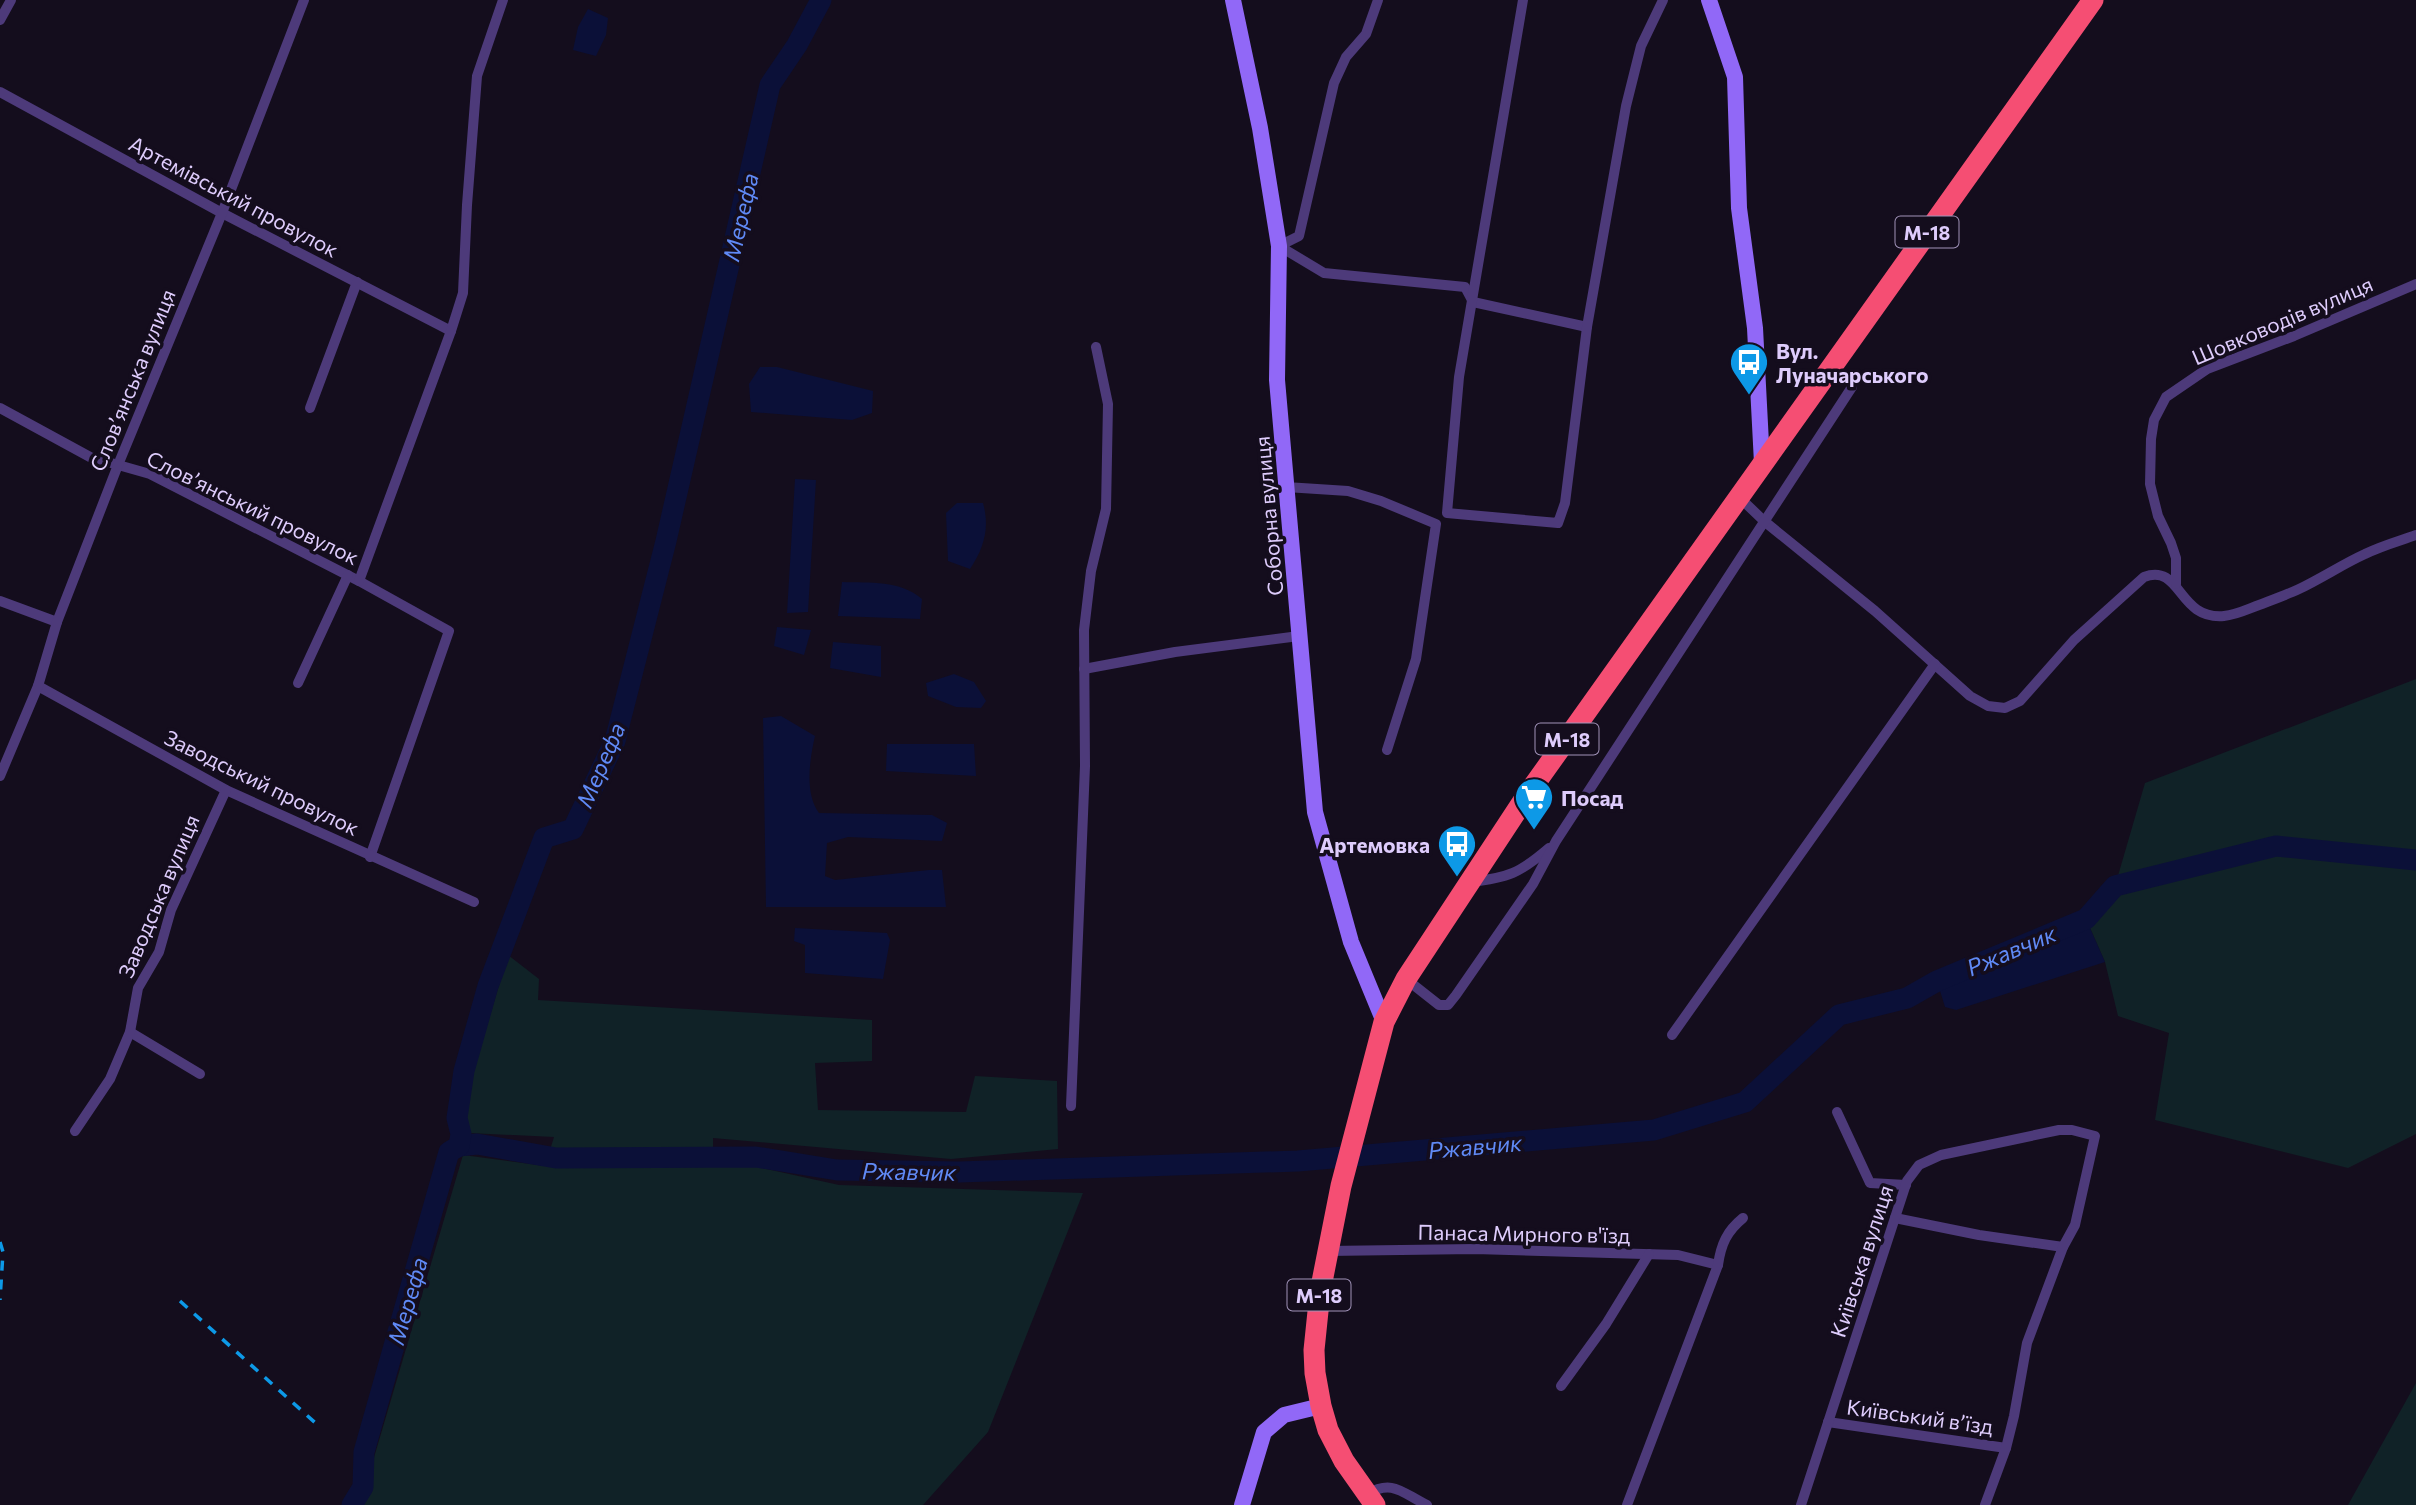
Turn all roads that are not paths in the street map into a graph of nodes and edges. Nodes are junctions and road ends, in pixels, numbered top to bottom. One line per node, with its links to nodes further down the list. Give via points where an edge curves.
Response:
1 (12, 0): 10 (street)
2 (304, 0): 12 (street, Слов’янська вулиця)
3 (503, 0): 18 (street, via 477,76 463,293)
4 (1233, 0): 13 (street, Соборна вулиця)
5 (1378, 0): 13 (street, via 1366,34 1346,57 1334,83 1299,236)
6 (1523, 0): 16 (street)
7 (1663, 0): 17 (street, via 1641,46 1626,106)
8 (2093, 0): 23 (highway, М-18)
9 (1707, 2): 23 (street, via 1735,77 1739,208 1755,328)
10 (0, 20)
11 (0, 92): 12 (street, Артемівський провулок)
12 (222, 213): 14 (street, Артемівський провулок); 24 (street, Слов’янська вулиця)
13 (1279, 246): 16 (street, via 1324,273 1465,287); 25 (street, Соборна вулиця, via 1277,380)
14 (357, 282): 18 (street, Артемівський провулок); 22 (street)
15 (2416, 284): 31 (street, Шовководів вулиця, via 2207,369 2166,397 2154,420 2150,484)
16 (1473, 302): 17 (street); 27 (street, via 1459,377)
17 (1587, 327): 27 (street, via 1565,503 1558,523)
18 (451, 331): 34 (street)
19 (1096, 347): 40 (street, via 1108,404 1107,509 1091,571)
20 (1852, 387): 28 (street)
21 (0, 408): 24 (street, Слов’янський провулок, via 90,457)
22 (310, 408)
23 (1762, 463): 26 (highway, М-18)
24 (118, 465): 32 (street, Слов’янський провулок, via 150,474); 37 (street, Слов’янська вулиця)
25 (1286, 487): 29 (street, via 1348,491); 38 (street, Соборна вулиця)
26 (1738, 496): 28 (street); 48 (highway, М-18)
27 (1447, 513): 29 (street)
28 (1764, 521): 39 (street); 46 (street)
29 (1436, 524): 43 (street, via 1416,659)
30 (2416, 535): 35 (street, via 2367,552 2298,590 2234,615 2198,611 2184,600)
31 (2176, 558): 33 (street); 35 (street)
32 (348, 575): 34 (street, Слов’янський провулок); 41 (street)
33 (2157, 575): 35 (street); 39 (street, via 2139,581 2074,640 2020,701 2005,708 1988,706 1970,696)
34 (359, 581): 47 (street, Слов’янський провулок, via 449,631)
35 (2176, 584)
36 (0, 601): 37 (street)
37 (57, 622): 42 (street, Слов’янська вулиця)
38 (1299, 636): 40 (street); 51 (street, Соборна вулиця, via 1315,812 1351,942)
39 (1935, 664): 53 (street)
40 (1084, 669): 55 (street, via 1086,766)
41 (298, 683)
42 (37, 686): 44 (street, Слов’янська вулиця); 45 (street, Заводський провулок)
43 (1387, 750)
44 (0, 776)
45 (226, 790): 47 (street, Заводський провулок); 52 (street, Заводська вулиця, via 171,910 159,951 138,988)
46 (1556, 841): 48 (street, via 1524,869); 50 (street, via 1533,884 1448,1004 1439,1005)
47 (370, 857): 49 (street, Заводський провулок)
48 (1469, 882): 50 (highway, М-18)
49 (474, 902)
50 (1406, 979): 51 (highway, М-18)
51 (1384, 1021): 62 (highway, М-18)
52 (130, 1032): 54 (street); 57 (street, Заводська вулиця, via 110,1079)
53 (1672, 1035)
54 (200, 1074)
55 (1071, 1105)
56 (1837, 1112): 58 (street, via 1870,1183)
57 (75, 1131)
58 (1906, 1185): 60 (street, Київська вулиця); 61 (street, Київська вулиця, via 1919,1165 1941,1155 2059,1130 2095,1136 2075,1225)
59 (1743, 1218): 64 (street, via 1730,1228)
60 (1895, 1218): 61 (street); 67 (street, Київська вулиця)
61 (2063, 1247): 68 (street, via 2027,1343)
62 (1328, 1251): 63 (street, Панаса Мирного в'їзд); 66 (highway, М-18, via 1314,1350)
63 (1649, 1254): 64 (street, Панаса Мирного в'їзд, via 1678,1255); 65 (street, via 1606,1325)
64 (1718, 1265): 72 (street)
65 (1561, 1386)
66 (1321, 1406): 69 (highway, М-18, via 1344,1461); 70 (street, via 1284,1415 1264,1432)
67 (1828, 1422): 68 (street, Київський в’їзд); 73 (street, Київська вулиця)
68 (2006, 1448): 74 (street)
69 (1371, 1500): 71 (street, via 1378,1488 1389,1486)
70 (1242, 1505)
71 (1427, 1505)
72 (1627, 1505)
73 (1801, 1505)
74 (1985, 1505)

